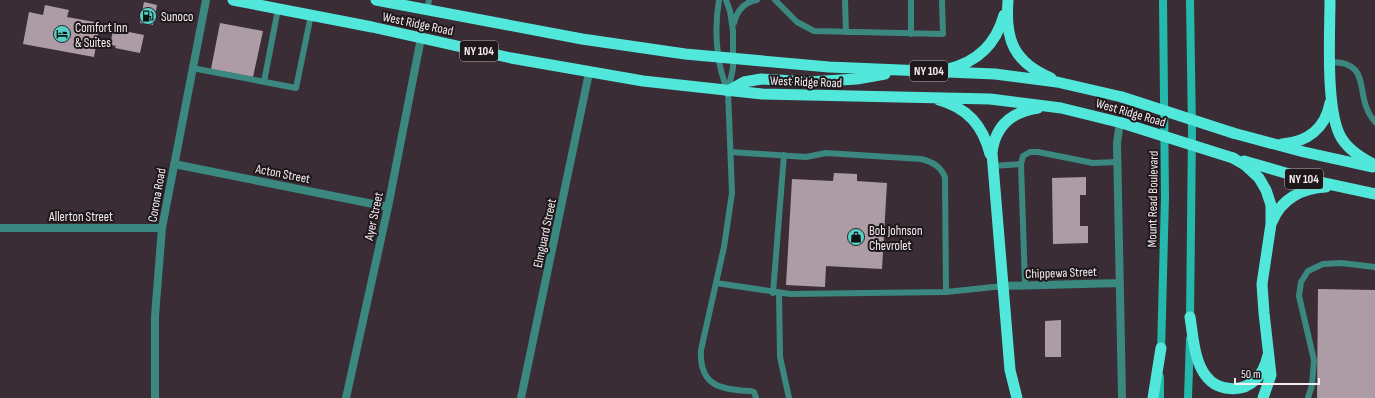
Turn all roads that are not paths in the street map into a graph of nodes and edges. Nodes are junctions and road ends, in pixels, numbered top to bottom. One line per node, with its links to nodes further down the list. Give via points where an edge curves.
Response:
1 (206, 0): 26 (street, Corona Road)
2 (233, 0): 17 (highway, West Ridge Road / NY 104)
3 (376, 0): 16 (highway, West Ridge Road / NY 104)
4 (719, 0): 23 (lane)
5 (726, 0): 19 (lane)
6 (757, 0): 19 (lane, via 741,8)
7 (767, 0): 15 (lane)
8 (845, 0): 20 (lane)
9 (911, 0): 21 (lane)
10 (942, 0): 21 (lane, via 943,34)
11 (1008, 0): 28 (highway, via 999,30 983,53 963,64); 31 (highway, via 1008,32 1018,55 1040,73)
12 (1163, 0): 62 (main road, Mount Read Boulevard, via 1165,197)
13 (1190, 0): 60 (main road)
14 (1330, 0): 25 (highway)
15 (778, 2): 20 (lane, via 797,22 808,29)
16 (428, 5): 23 (highway, West Ridge Road / NY 104, via 595,41)
17 (278, 9): 18 (highway, West Ridge Road / NY 104); 30 (lane)
18 (311, 15): 22 (highway, West Ridge Road / NY 104); 30 (lane, via 296,88)
19 (733, 31): 24 (lane)
20 (846, 32): 21 (lane)
21 (911, 34)
22 (421, 38): 29 (highway, West Ridge Road / NY 104); 49 (street, Ayer Street)
23 (718, 57): 24 (highway, West Ridge Road / NY 104); 32 (lane, via 721,75)
24 (734, 59): 27 (highway, West Ridge Road / NY 104); 32 (lane)
25 (1330, 62): 34 (highway); 36 (lane, via 1352,64 1362,71 1366,82 1367,111)
26 (192, 68): 30 (lane); 43 (street, Corona Road)
27 (905, 70): 28 (highway, West Ridge Road / NY 104); 32 (highway, via 857,79 808,82 761,79 744,82)
28 (934, 71): 31 (highway, West Ridge Road / NY 104, via 1002,75)
29 (589, 73): 32 (highway, West Ridge Road / NY 104); 66 (street, Elmguard Street)
30 (264, 82)
31 (1078, 86): 38 (highway, West Ridge Road / NY 104, bridge, via 1122,97)
32 (728, 91): 33 (highway, West Ridge Road / NY 104, via 831,96); 39 (lane)
33 (923, 96): 35 (highway, West Ridge Road / NY 104, via 990,99); 45 (highway, via 950,104 973,118 986,137)
34 (1331, 97): 38 (highway, via 1324,121 1314,133 1293,143); 46 (highway, via 1334,123 1341,138 1352,151)
35 (1061, 108): 37 (highway, West Ridge Road / NY 104); 45 (highway, via 1031,109 1009,118 999,130 995,141)
36 (1375, 122)
37 (1121, 123): 41 (highway, West Ridge Road / NY 104, bridge); 42 (street, via 1117,137)
38 (1274, 145): 46 (highway, West Ridge Road / NY 104)
39 (731, 152): 40 (lane); 54 (lane, via 731,206)
40 (784, 155): 58 (lane, via 806,157 826,153 921,159 932,162 941,169 945,177); 59 (lane)
41 (1233, 158): 47 (highway, West Ridge Road / NY 104); 50 (highway, via 1249,169 1263,184 1271,205)
42 (1117, 162): 44 (lane, via 1094,163 1034,151 1023,156); 55 (street)
43 (174, 164): 49 (street, Acton Street); 52 (street, Corona Road)
44 (1021, 164): 45 (lane); 57 (lane)
45 (992, 166): 56 (highway)
46 (1375, 166)
47 (1340, 187): 48 (highway, West Ridge Road / NY 104); 50 (highway, via 1315,188 1295,194 1280,208)
48 (1375, 194)
49 (388, 207): 65 (street, Ayer Street)
50 (1271, 224): 61 (highway, via 1262,284)
51 (0, 228): 52 (street, Allerton Street)
52 (162, 228): 64 (street, Corona Road, via 155,316)
53 (1375, 267): 74 (lane, via 1342,263 1323,264 1308,271 1301,282 1299,296 1314,360)
54 (716, 283): 59 (lane); 67 (lane, via 701,350 701,366 715,385 751,391)
55 (1120, 283): 57 (street, Chippewa Street); 63 (street)
56 (1003, 286): 57 (street, Chippewa Street); 58 (lane); 69 (highway, via 1011,377)
57 (1026, 286)
58 (946, 292): 59 (lane)
59 (776, 293): 68 (lane, via 780,357)
60 (1190, 317): 61 (highway, via 1202,368 1209,380 1221,387 1236,389 1255,380 1265,366); 72 (main road)
61 (1268, 345): 73 (highway, via 1271,375)
62 (1161, 348): 70 (highway); 71 (main road, Mount Read Boulevard)
63 (1122, 396)
64 (154, 398)
65 (346, 398)
66 (522, 398)
67 (756, 398)
68 (789, 398)
69 (1017, 398)
70 (1153, 398)
71 (1160, 398)
72 (1188, 398)
73 (1263, 398)
74 (1308, 398)

